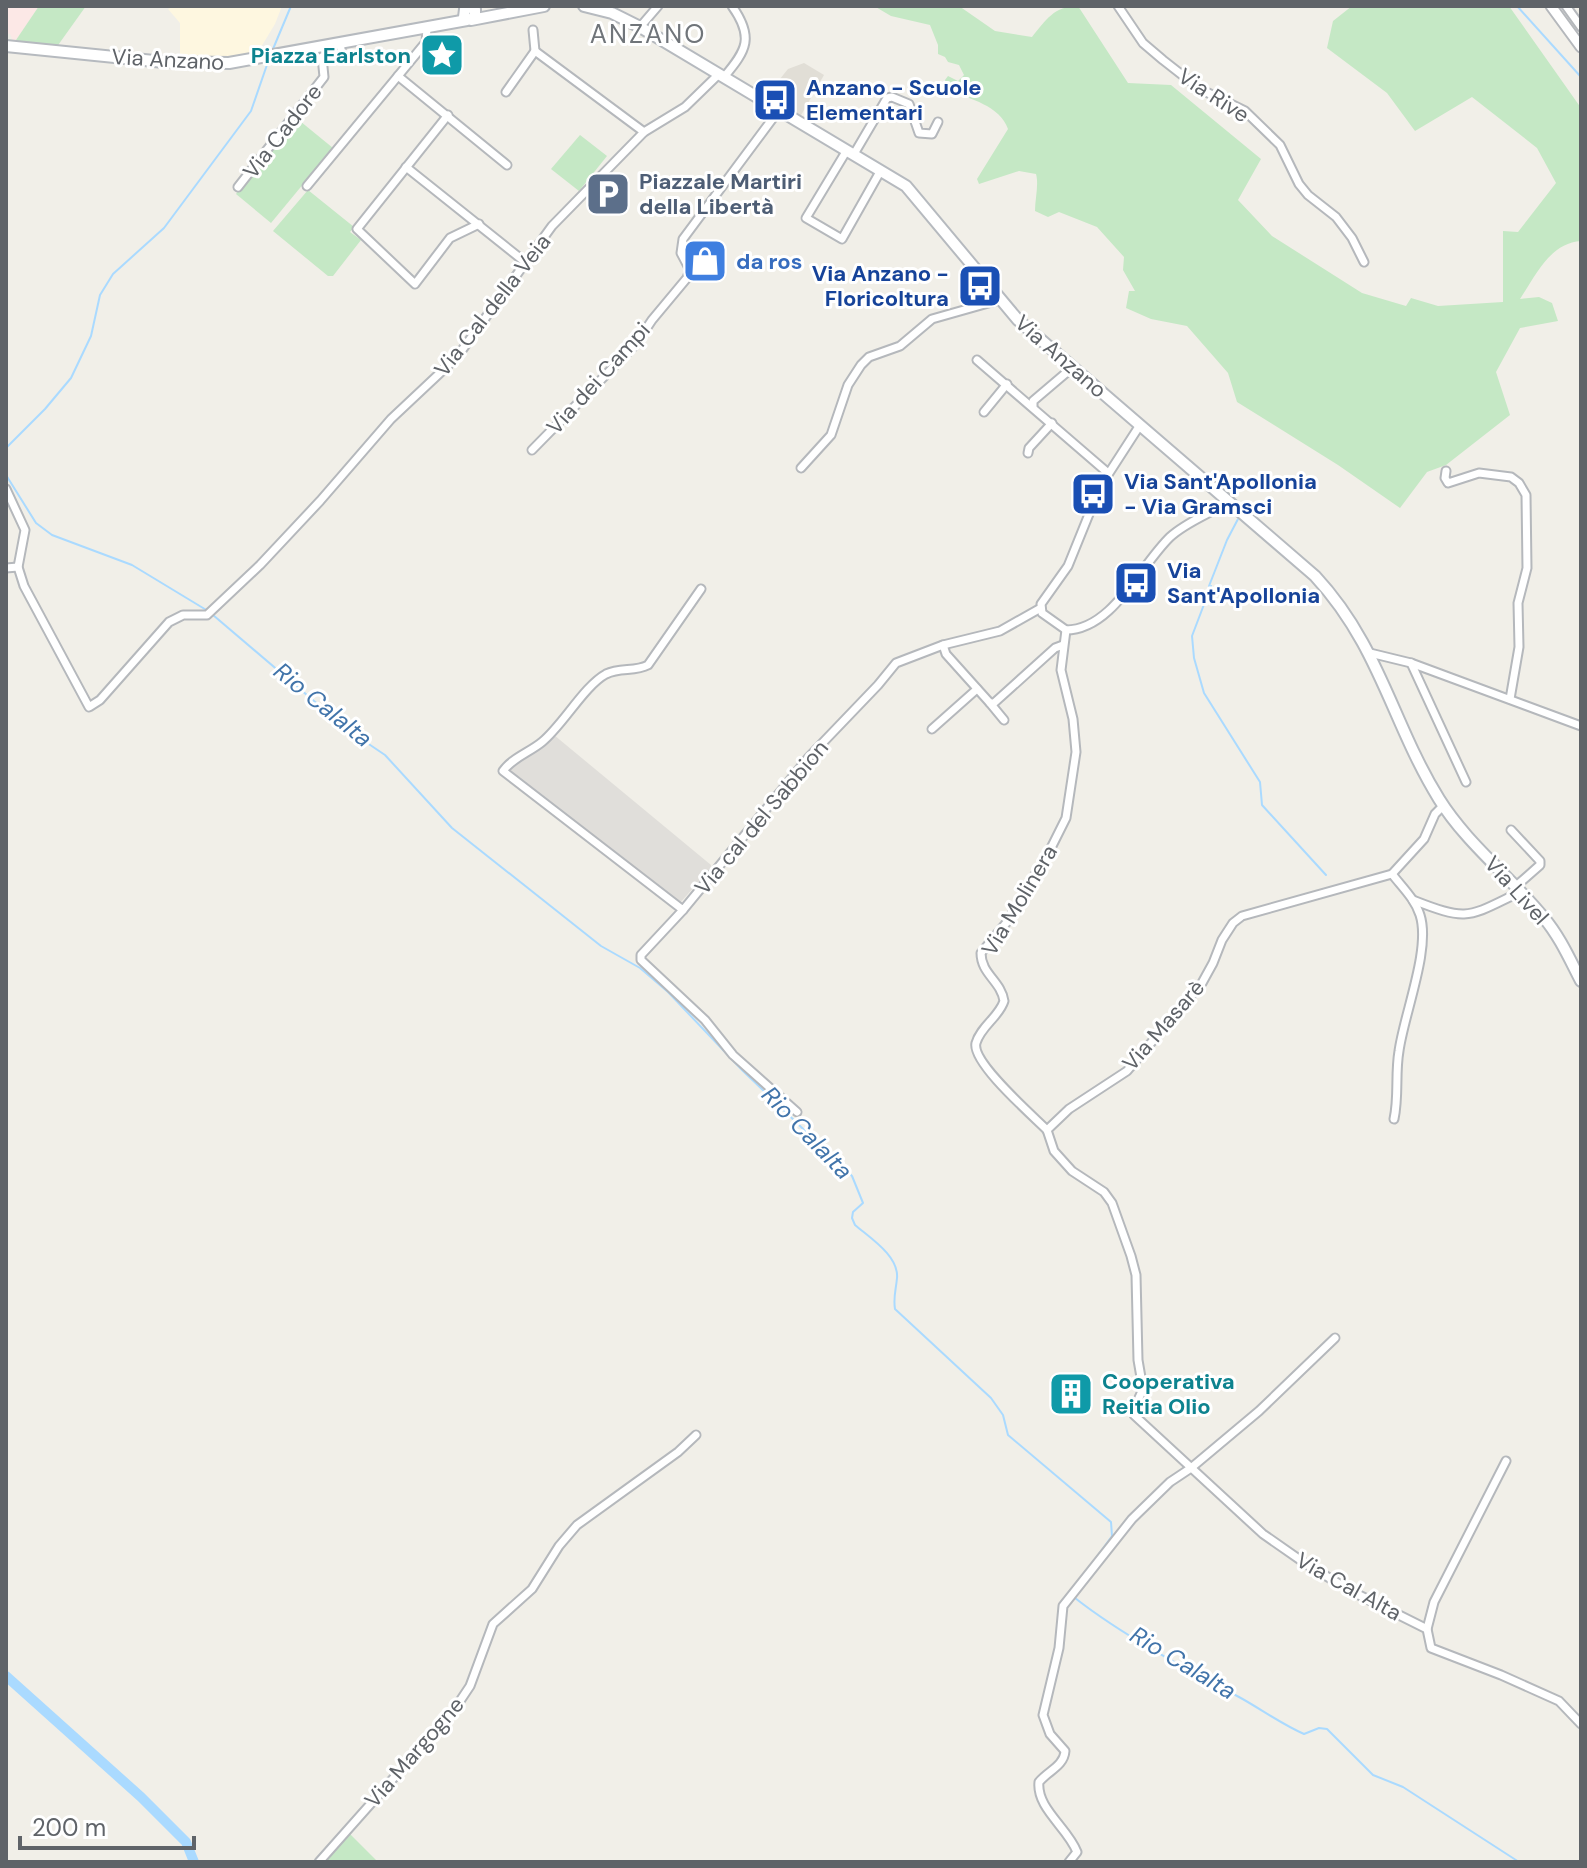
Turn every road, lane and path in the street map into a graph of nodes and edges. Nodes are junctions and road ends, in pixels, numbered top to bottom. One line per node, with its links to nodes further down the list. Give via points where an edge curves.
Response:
1 (544, 6): 8 (main road, Via Anzano, via 491,15)
2 (584, 6): 9 (main road, Via Anzano)
3 (658, 6): 9 (street)
4 (732, 6): 18 (street, Via Cal della Veia, via 746,29 744,51)
5 (1118, 6): 32 (street, Via Rive, via 1143,43 1200,89 1245,111 1280,145 1299,184 1336,217)
6 (1551, 6): 15 (street)
7 (1566, 6): 10 (street)
8 (471, 11): 11 (main road, Via Anzano)
9 (640, 27): 18 (main road, Via Anzano)
10 (1581, 27)
11 (427, 28): 13 (main road, Via Anzano); 17 (street, via 428,38)
12 (533, 30): 16 (street)
13 (340, 44): 14 (main road, Via Anzano, via 264,59 191,64); 29 (street, Via Cadore, via 342,54 322,57 324,77)
14 (7, 47)
15 (1581, 47)
16 (535, 51): 19 (street); 23 (street)
17 (398, 76): 21 (street); 28 (street)
18 (722, 76): 20 (main road, Via Anzano); 23 (street, Via Cal della Veia)
19 (506, 92)
20 (779, 110): 24 (main road, Via Anzano); 41 (street, Via dei Campi, via 683,239 687,278 636,344)
21 (448, 115): 25 (street); 26 (street)
22 (938, 122): 24 (street, via 932,134 919,133 909,104 887,98)
23 (644, 132): 31 (street, Via Cal della Veia, via 552,226)
24 (850, 152): 27 (main road, Via Anzano); 27 (street, via 806,218 842,239)
25 (507, 165)
26 (406, 167): 30 (street); 30 (street, via 357,229 415,284 450,238)
27 (881, 170): 33 (main road, Via Anzano, via 915,195)
28 (307, 186)
29 (238, 187)
30 (479, 224): 31 (street)
31 (525, 262): 48 (street, Via Cal della Veia, via 457,357 391,419 260,565 210,613 169,622 92,705)
32 (1364, 262)
33 (999, 300): 35 (main road, Via Anzano); 43 (street, via 932,319 900,346 869,357 848,385 831,435)
34 (977, 360): 36 (street)
35 (1073, 367): 37 (street); 40 (main road, Via Anzano)
36 (1007, 384): 37 (street); 38 (street)
37 (1033, 406): 39 (street)
38 (984, 412)
39 (1052, 423): 42 (street); 45 (street)
40 (1140, 425): 45 (street); 47 (main road, Via Anzano)
41 (532, 450)
42 (1028, 453)
43 (801, 468)
44 (1446, 471): 58 (street, via 1448,483 1479,473 1511,477 1526,495 1527,568 1518,603 1519,647)
45 (1108, 473): 51 (street, via 1068,566)
46 (6, 489): 48 (street, via 25,530)
47 (1228, 502): 52 (street, via 1173,534 1104,615); 55 (main road, Via Anzano, via 1315,576)
48 (18, 567): 49 (street)
49 (6, 568)
50 (701, 589): 69 (street, Via cal del Sabbion, via 648,665 604,675 541,744 503,771)
51 (1039, 609): 52 (street); 53 (street, via 1000,631)
52 (1066, 630): 54 (street, Via Molinera)
53 (943, 645): 57 (street); 69 (street, Via cal del Sabbion, via 896,663 809,757)
54 (1063, 645): 59 (street); 73 (street, Via Molinera, via 1062,681 1076,743 1066,818 1007,922 981,953 985,972 999,986 1004,1001 976,1049 991,1073)
55 (1370, 653): 56 (street); 64 (main road, Via Anzano)
56 (1411, 663): 58 (street); 63 (street)
57 (977, 689): 59 (street); 62 (street)
58 (1510, 699): 61 (street)
59 (990, 703): 60 (street)
60 (1004, 720)
61 (1581, 726)
62 (932, 729)
63 (1466, 782)
64 (1443, 806): 66 (street, via 1424,839); 67 (main road, Via Livel)
65 (1511, 830): 67 (street, via 1540,861)
66 (1392, 874): 68 (street); 73 (street, Via Masarè, via 1242,916 1233,923 1202,983 1127,1071)
67 (1518, 890): 68 (street, via 1465,916); 70 (main road, Via Livel, via 1555,933)
68 (1413, 900): 72 (street, via 1424,935 1398,1052)
69 (683, 910): 71 (street, via 641,960)
70 (1581, 981)
71 (797, 1112)
72 (1394, 1119)
73 (1047, 1130): 77 (street, Via Cal Alta, via 1054,1151 1112,1203 1136,1275 1143,1389 1133,1411)
74 (1335, 1338): 77 (street)
75 (696, 1435): 82 (street, Via Margogne, via 577,1525 532,1589 493,1624 470,1686 454,1710)
76 (1506, 1461): 78 (street, via 1434,1602)
77 (1191, 1468): 78 (street, Via Cal Alta, via 1263,1534 1306,1564); 83 (street, via 1132,1519 1063,1606 1043,1715 1065,1756 1039,1782 1038,1790 1072,1838 1077,1852)
78 (1427, 1629): 79 (street, Via Cal Alta)
79 (1431, 1648): 80 (street); 81 (street, via 1559,1701)
80 (1425, 1658)
81 (1581, 1724)
82 (319, 1862)
83 (1069, 1862)

